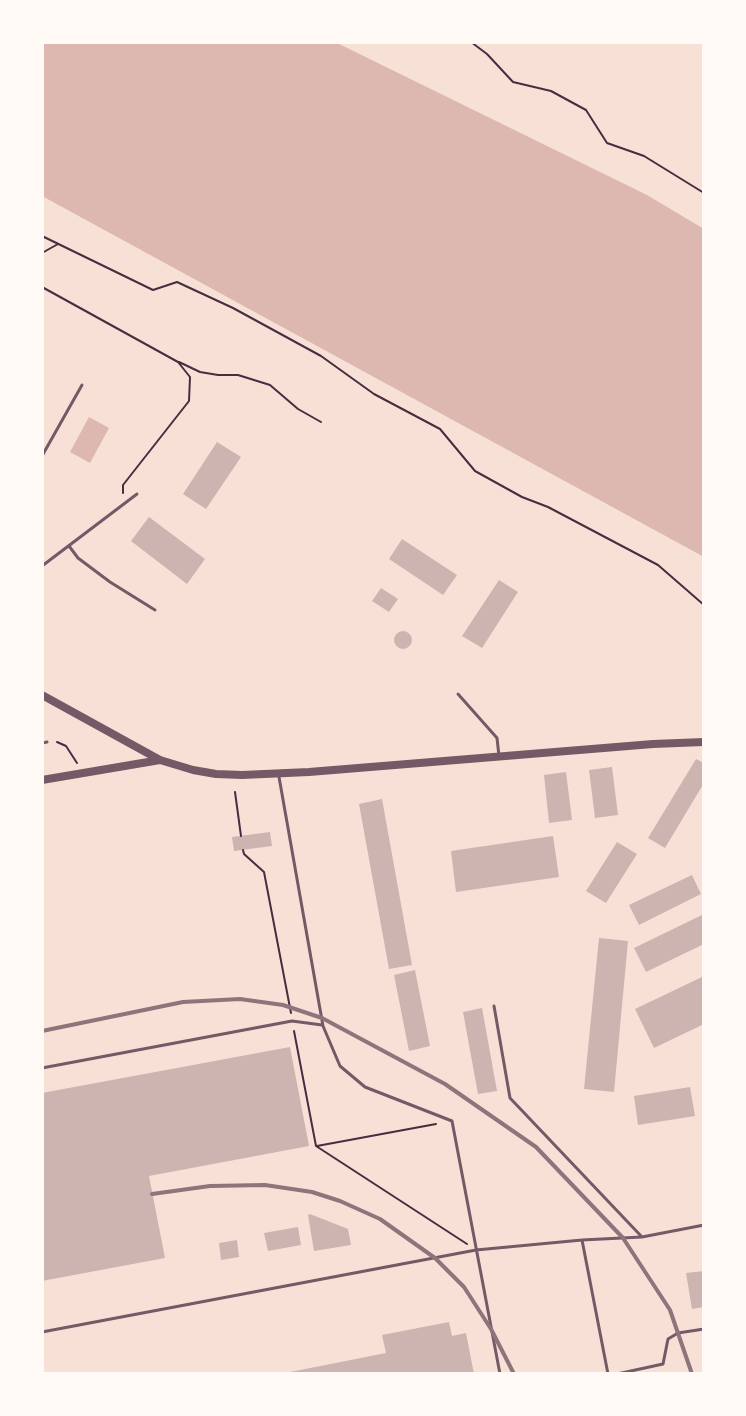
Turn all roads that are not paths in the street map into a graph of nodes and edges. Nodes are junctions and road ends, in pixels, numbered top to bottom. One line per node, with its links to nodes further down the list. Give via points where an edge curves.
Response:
1 (82, 385): 2 (lane)
2 (42, 456)
3 (137, 494): 4 (lane)
4 (69, 546): 5 (lane); 6 (lane, via 110,582)
5 (43, 565)
6 (155, 610)
7 (458, 694): 10 (lane, via 497,738)
8 (42, 695): 11 (street)
9 (704, 742): 10 (street)
10 (499, 758): 12 (street)
11 (160, 760): 12 (street, via 216,774); 13 (street)
12 (279, 774): 15 (lane)
13 (42, 780)
14 (494, 1006): 18 (lane, via 510,1098)
15 (323, 1026): 16 (lane, via 292,1021); 20 (lane, via 340,1066 365,1087 452,1121)
16 (42, 1068)
17 (704, 1225): 18 (lane)
18 (642, 1237): 19 (lane)
19 (582, 1240): 20 (lane); 24 (lane)
20 (476, 1250): 22 (lane); 23 (lane)
21 (704, 1329): 25 (lane, via 668,1339 663,1364)
22 (42, 1332)
23 (500, 1374)
24 (608, 1374)
25 (617, 1374)

